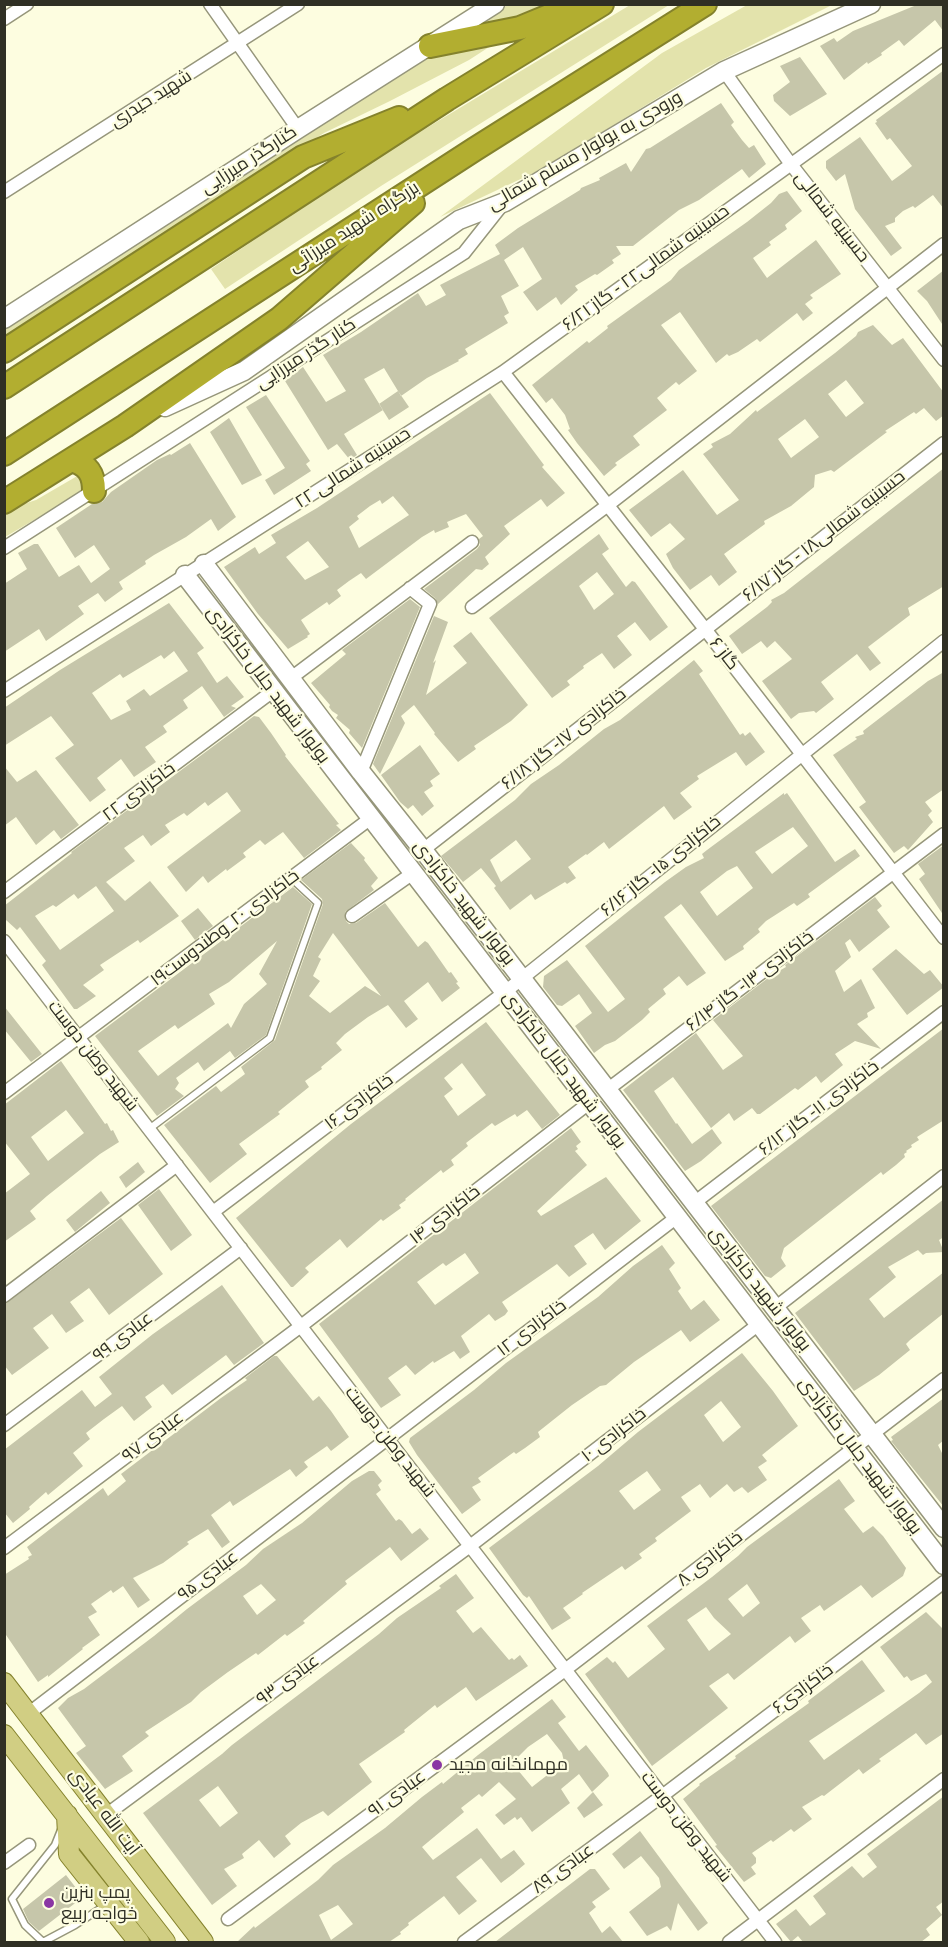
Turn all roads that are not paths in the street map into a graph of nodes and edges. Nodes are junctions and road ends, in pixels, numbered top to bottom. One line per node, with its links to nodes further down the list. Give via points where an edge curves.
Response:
1 (27, 4): 9 (street)
2 (210, 4): 10 (street)
3 (298, 4): 10 (street, شهید حیدری)
4 (495, 4): 11 (street, کنارگذر میرزایی)
5 (578, 4): 11 (highway, via 520,28)
6 (602, 4): 14 (highway)
7 (705, 4): 16 (highway, بزرگراه شهید میرزائی)
8 (871, 4): 13 (street, ورودی به بولوار مسلم شمالی)
9 (4, 19)
10 (238, 44): 15 (street); 18 (street, شهید حیدری)
11 (430, 46): 15 (street, کنارگذر میرزایی)
12 (944, 54): 17 (street, حسینیه شمالی۲۲ - گاز ۶/۲۱)
13 (724, 71): 17 (street, حسینیه شمالی); 19 (street, ورودی به بولوار مسلم شمالی)
14 (447, 99): 23 (highway, via 303,157); 26 (highway)
15 (298, 129): 22 (street, کنارگذر میرزایی)
16 (475, 149): 27 (highway, via 279,319); 29 (highway, بزرگراه شهید میرزائی)
17 (790, 163): 21 (street, حسینیه شمالی); 25 (street, حسینیه شمالی۲۲ - گاز ۶/۲۱)
18 (4, 192)
19 (505, 202): 27 (street, ورودی به بولوار مسلم شمالی, via 459,220 244,371); 31 (street, کنار گذر میرزایی, via 464,253)
20 (944, 244): 21 (street)
21 (887, 288): 24 (street, حسینیه شمالی); 33 (street)
22 (4, 319)
23 (4, 351)
24 (944, 360)
25 (503, 372): 33 (street, گاز ۶); 36 (street, حسینیه شمالی ۲۲)
26 (4, 387)
27 (125, 426): 30 (highway)
28 (944, 442): 40 (street, حسینیه شمالی۱۸ - گاز ۶/۱۷)
29 (4, 454)
30 (72, 460): 31 (highway, via 90,471); 32 (highway)
31 (94, 491): 35 (street, کنار گذر میرزایی)
32 (4, 502)
33 (608, 505): 39 (street); 40 (street, گاز ۶)
34 (472, 542): 38 (street)
35 (4, 548)
36 (204, 564): 37 (street, حسینیه شمالی ۲۲); 42 (street, بولوار شهید خاکزادی)
37 (185, 575): 43 (street, حسینیه شمالی ۲۲); 44 (street, بولوار شهید جلال خاکزادی)
38 (410, 588): 42 (street); 46 (street, via 430,604)
39 (472, 607)
40 (705, 629): 45 (street, گاز ۶); 49 (street, خاکزادی ۱۷- گاز ۶/۱۸)
41 (944, 641): 45 (street, خاکزادی ۱۵- گاز ۶/۱۶)
42 (291, 678): 46 (street, بولوار شهید خاکزادی)
43 (4, 691)
44 (273, 691): 47 (street, بولوار شهید جلال خاکزادی); 53 (street, خاکزادی ۲۲)
45 (801, 754): 50 (street, گاز ۶); 57 (street, خاکزادی ۱۵- گاز ۶/۱۶)
46 (361, 772): 49 (street, بولوار شهید خاکزادی)
47 (370, 818): 51 (street, بولوار شهید جلال خاکزادی); 52 (street, خاکزادی ۲۰_وطندوست۱۹)
48 (944, 834): 50 (street, خاکزادی ۱۳- گاز ۶/۱۴)
49 (423, 850): 57 (street, بولوار شهید خاکزادی)
50 (892, 872): 55 (street, گاز ۶); 61 (street, خاکزادی ۱۳- گاز ۶/۱۴)
51 (413, 873): 54 (street); 58 (street, بولوار شهید جلال خاکزادی)
52 (291, 878): 60 (street, خاکزادی ۲۰_وطندوست۱۹); 64 (lane, via 318,903 270,1038)
53 (4, 892)
54 (352, 916)
55 (944, 938)
56 (4, 941): 60 (street, شهید وطن دوست)
57 (522, 978): 58 (street, خاکزادی ۱۵- گاز ۶/۱۶); 61 (street, بولوار شهید خاکزادی)
58 (505, 992): 63 (street, بولوار شهید جلال خاکزادی); 68 (street, خاکزادی ۱۶)
59 (944, 1012): 67 (street, خاکزادی ۱۱- گاز ۶/۱۲)
60 (79, 1038): 62 (street, خاکزادی ۲۰_وطندوست۱۹); 64 (street, شهید وطن دوست)
61 (607, 1090): 67 (street, بولوار شهید خاکزادی)
62 (4, 1093)
63 (589, 1103): 69 (street, بولوار شهید جلال خاکزادی); 74 (street, خاکزادی ۱۴)
64 (149, 1129): 65 (street, شهید وطن دوست)
65 (177, 1165): 68 (street, شهید وطن دوست); 71 (street)
66 (944, 1176): 72 (street)
67 (694, 1203): 72 (street, بولوار شهید خاکزادی)
68 (213, 1212): 70 (street, شهید وطن دوست)
69 (677, 1217): 73 (street, بولوار شهید جلال خاکزادی); 78 (street, خاکزادی ۱۲)
70 (241, 1248): 74 (street, شهید وطن دوست); 76 (street, عبادی ۹۹)
71 (4, 1296)
72 (774, 1308): 77 (street, بولوار شهید خاکزادی)
73 (759, 1324): 79 (street, بولوار شهید جلال خاکزادی); 81 (street, خاکزادی ۱۰)
74 (301, 1326): 78 (street, شهید وطن دوست); 82 (street, عبادی ۹۷)
75 (944, 1379): 77 (street, خاکزادی ۸)
76 (4, 1425)
77 (872, 1434): 79 (street, خاکزادی ۸); 80 (street, بولوار شهید خاکزادی)
78 (387, 1438): 81 (street, شهید وطن دوست); 87 (street, عبادی ۹۵)
79 (854, 1448): 83 (street, بولوار شهید جلال خاکزادی); 85 (street, خاکزادی ۸)
80 (944, 1528)
81 (470, 1546): 85 (street, شهید وطن دوست); 92 (street, عبادی ۹۳)
82 (4, 1548)
83 (944, 1565)
84 (944, 1582): 90 (street, خاکزادی۶)
85 (565, 1670): 90 (street, شهید وطن دوست); 96 (street, عبادی ۹۱)
86 (4, 1683): 87 (main road, آیت الله عبادی)
87 (28, 1714): 92 (main road, آیت الله عبادی)
88 (4, 1735): 91 (main road, آیت الله عبادی)
89 (944, 1779): 97 (street)
90 (663, 1796): 97 (street, شهید وطن دوست); 101 (street, عبادی ۸۹)
91 (67, 1815): 95 (main road, via 69,1854); 95 (lane, via 55,1845 12,1899 25,1925 43,1942); 100 (main road, آیت الله عبادی)
92 (106, 1815): 98 (main road, آیت الله عبادی)
93 (28, 1845): 94 (street)
94 (4, 1863)
95 (108, 1904): 99 (main road)
96 (228, 1919)
97 (758, 1921): 102 (street); 103 (street, شهید وطن دوست)
98 (200, 1941)
99 (139, 1942)
100 (165, 1942)
101 (464, 1942)
102 (729, 1942)
103 (775, 1942)

